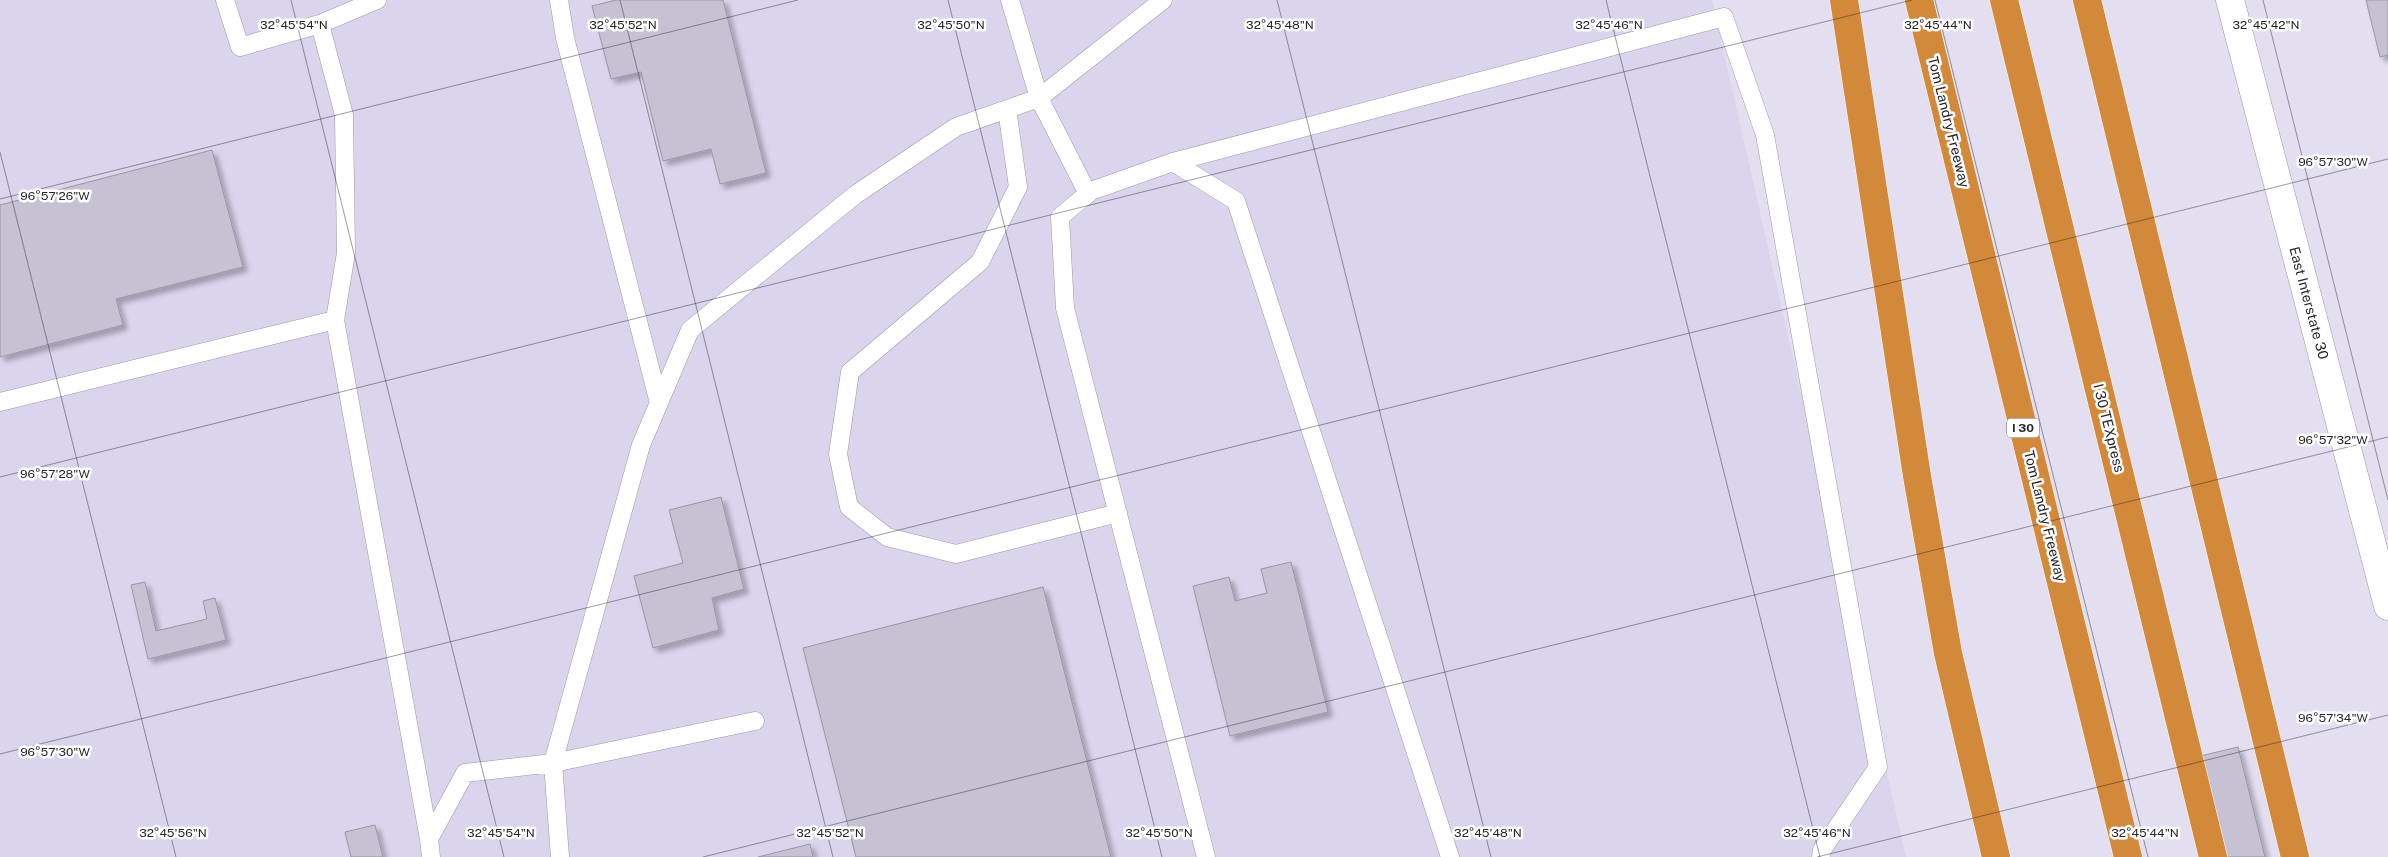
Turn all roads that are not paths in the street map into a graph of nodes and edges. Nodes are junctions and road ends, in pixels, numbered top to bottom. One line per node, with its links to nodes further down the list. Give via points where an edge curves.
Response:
1 (225, 0): 11 (lane, via 240,48)
2 (377, 0): 11 (lane)
3 (560, 0): 18 (lane, via 565,38)
4 (1010, 0): 12 (lane)
5 (1162, 0): 12 (lane)
6 (1844, 0): 30 (highway, via 1917,476 1948,653)
7 (1919, 0): 31 (highway, Tom Landry Freeway / I 30)
8 (2004, 0): 32 (highway, I 30 TEXpress)
9 (2087, 0): 24 (highway)
10 (2230, 0): 20 (main road, East Interstate 30)
11 (320, 24): 16 (lane, via 344,115 346,254)
12 (1040, 98): 13 (lane); 15 (lane)
13 (1007, 109): 18 (lane, via 956,126 855,194 690,330); 19 (lane, via 1018,187 980,262 850,372 838,454 849,507 887,537 956,554)
14 (1173, 162): 15 (lane); 28 (lane, via 1236,201); 29 (lane, via 1724,17 1765,135 1878,767 1822,850)
15 (1088, 194): 19 (lane, via 1060,217 1065,308)
16 (335, 320): 17 (lane); 23 (lane)
17 (0, 402)
18 (659, 403): 22 (lane, via 641,446)
19 (1118, 514): 27 (lane)
20 (2388, 606)
21 (755, 721): 22 (lane)
22 (553, 763): 23 (lane, via 465,774); 26 (lane)
23 (430, 839): 25 (lane)
24 (2295, 854)
25 (431, 857)
26 (560, 857)
27 (1206, 857)
28 (1450, 857)
29 (1821, 857)
30 (1996, 857)
31 (2128, 857)
32 (2213, 857)

